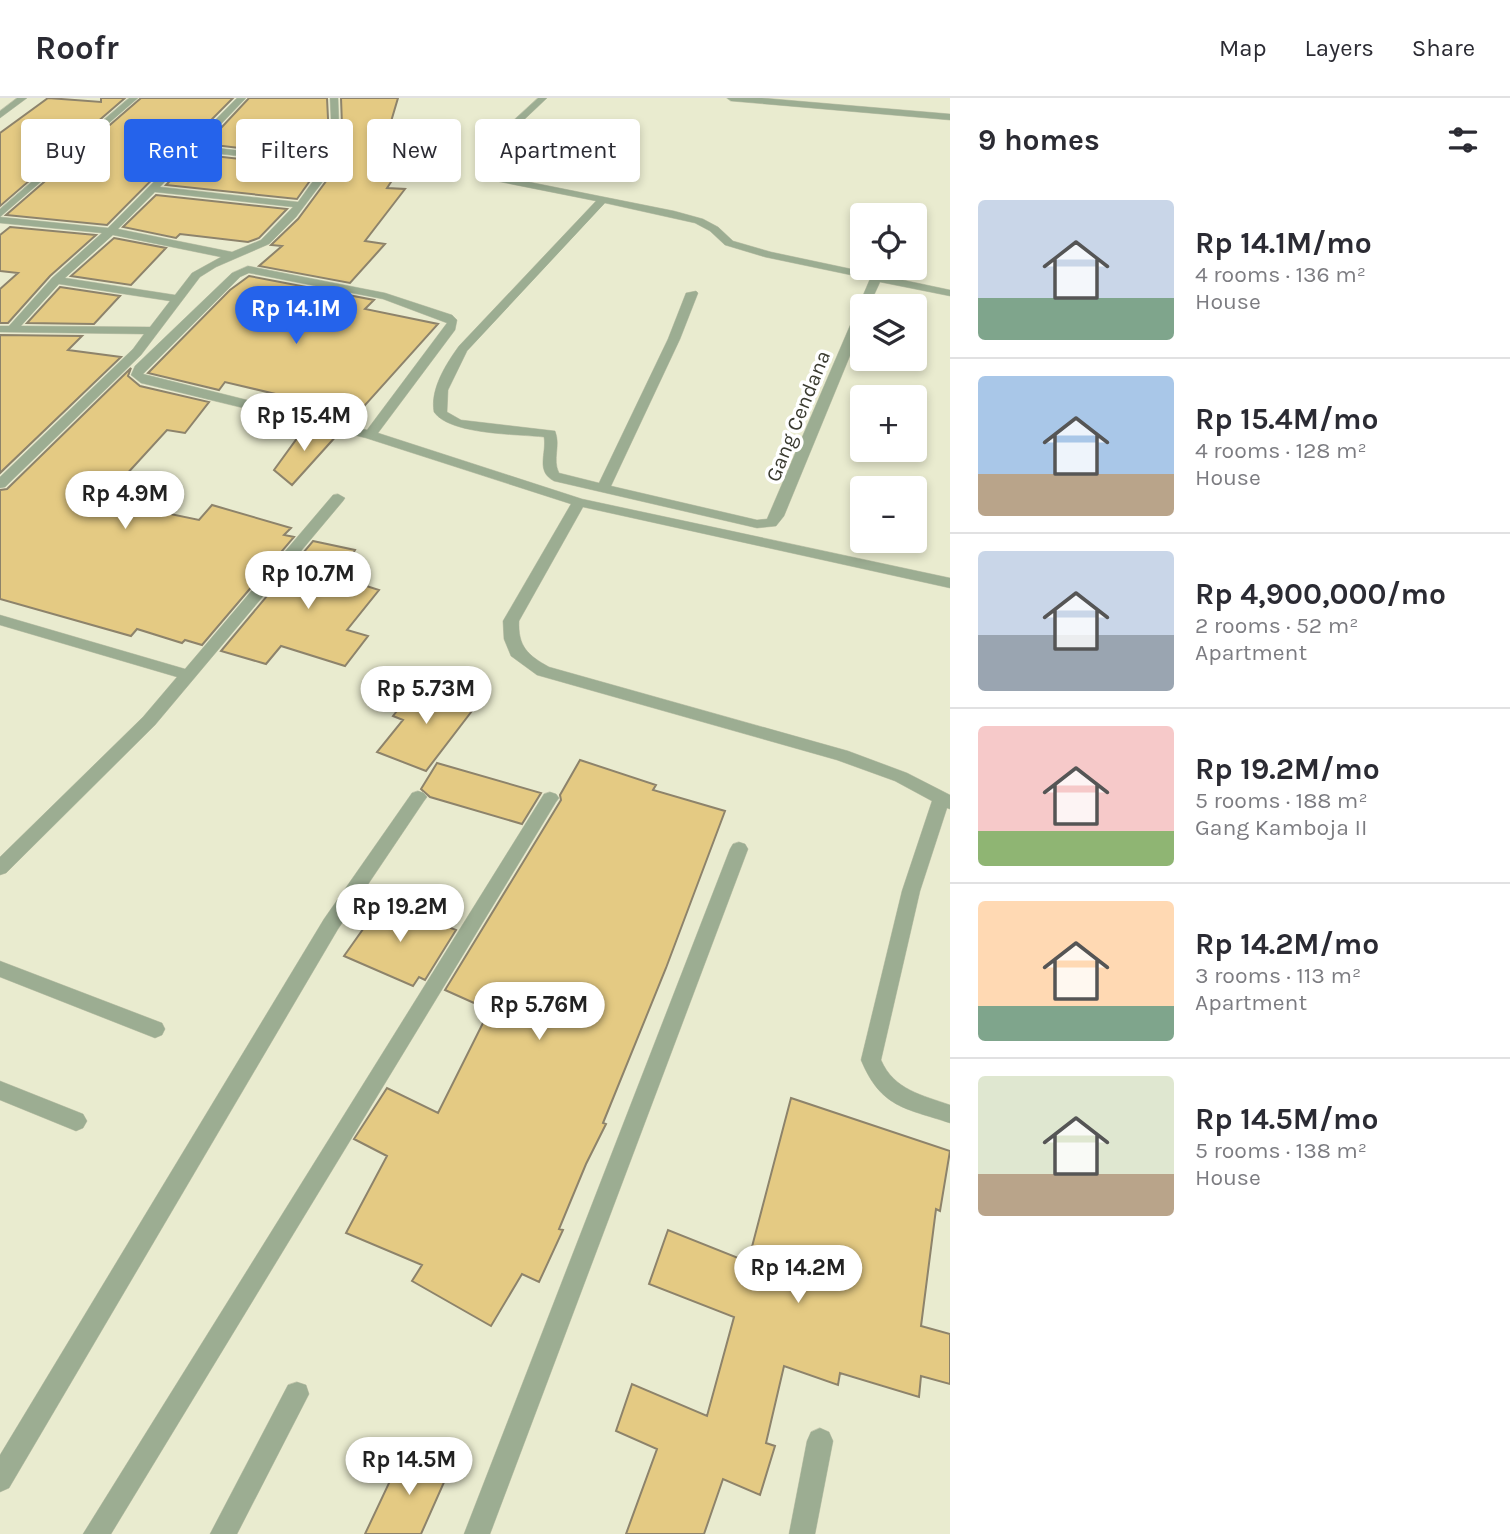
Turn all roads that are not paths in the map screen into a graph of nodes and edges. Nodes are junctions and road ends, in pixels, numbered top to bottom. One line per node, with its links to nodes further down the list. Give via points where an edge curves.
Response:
1 (23, 98): 8 (street)
2 (134, 98): 17 (street)
3 (243, 98): 10 (street)
4 (334, 98): 11 (street)
5 (543, 98): 15 (street, via 505,133 489,174)
6 (731, 98): 7 (street)
7 (869, 103): 9 (street)
8 (0, 116)
9 (950, 117)
10 (222, 119)
11 (335, 119)
12 (159, 182): 14 (street)
13 (317, 182): 16 (street)
14 (152, 189): 16 (street); 19 (street)
15 (603, 200): 21 (street, via 699,221 729,243 768,255); 33 (street, via 459,352 438,404 446,421 550,434 548,464 553,475)
16 (299, 205): 20 (street, via 265,242)
17 (0, 214)
18 (0, 220): 19 (street)
19 (111, 231): 20 (street); 22 (street)
20 (229, 256): 26 (street, via 208,265)
21 (850, 269)
22 (56, 280): 26 (street); 27 (street)
23 (887, 280): 24 (street)
24 (950, 292)
25 (692, 293): 33 (street)
26 (177, 299): 29 (street)
27 (13, 328): 28 (street); 29 (street)
28 (0, 329)
29 (155, 331): 32 (street)
30 (850, 339): 33 (street, Gang Cendana, via 771,523 757,524)
31 (370, 435): 31 (street, via 451,328 453,322 448,317 385,296 248,270 236,275 137,375); 35 (street)
32 (0, 484)
33 (603, 489)
34 (338, 498): 38 (street)
35 (579, 502): 36 (street); 41 (street, via 510,621 509,638 521,659 543,671 842,755 901,777)
36 (950, 583)
37 (0, 620): 38 (street)
38 (188, 675): 43 (street, via 149,721)
39 (418, 797): 51 (street, via 331,925)
40 (550, 798): 52 (street)
41 (946, 801): 47 (street, via 911,891 871,1060 877,1079 888,1091)
42 (740, 849): 54 (street)
43 (0, 868)
44 (0, 969): 45 (street)
45 (155, 1030)
46 (0, 1090): 48 (street)
47 (950, 1114)
48 (76, 1121)
49 (297, 1394): 53 (street)
50 (820, 1441): 55 (street)
51 (0, 1479)
52 (96, 1534)
53 (223, 1534)
54 (477, 1534)
55 (802, 1534)

